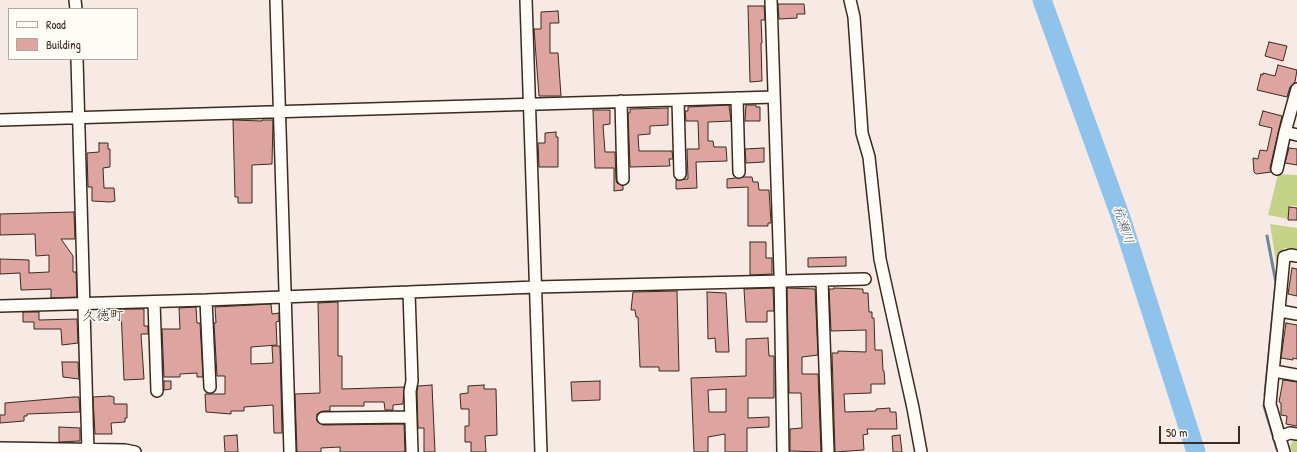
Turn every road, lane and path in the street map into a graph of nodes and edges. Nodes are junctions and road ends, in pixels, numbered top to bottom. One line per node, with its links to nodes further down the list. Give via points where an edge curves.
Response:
1 (276, 0): 12 (street)
2 (526, 0): 11 (street)
3 (771, 0): 8 (street)
4 (850, 0): 50 (street, via 854,17 862,133 869,157 880,258)
5 (77, 60): 13 (street)
6 (1297, 89): 15 (street)
7 (736, 98): 8 (street); 9 (street); 18 (street)
8 (774, 98): 23 (street)
9 (678, 100): 10 (street); 19 (street)
10 (621, 101): 11 (street); 20 (street)
11 (528, 103): 12 (street); 25 (street)
12 (279, 111): 13 (street); 27 (street)
13 (78, 117): 14 (street); 30 (street)
14 (0, 120)
15 (1285, 132): 16 (street); 17 (street)
16 (1297, 135)
17 (1277, 169)
18 (739, 172)
19 (680, 174)
20 (623, 179)
21 (1297, 256): 32 (street, via 1284,257)
22 (864, 279): 24 (street)
23 (780, 281): 24 (street); 25 (street); 48 (street)
24 (822, 281): 49 (street)
25 (536, 287): 26 (street); 47 (street)
26 (409, 292): 27 (street); 38 (street)
27 (286, 298): 28 (street); 45 (street)
28 (206, 300): 29 (street); 36 (street)
29 (154, 302): 30 (street); 37 (street)
30 (84, 304): 31 (street); 43 (street)
31 (0, 306)
32 (1280, 311): 33 (street); 34 (street)
33 (1297, 314)
34 (1274, 371): 35 (street); 41 (street, via 1270,404)
35 (1297, 375)
36 (210, 387)
37 (157, 391)
38 (411, 417): 39 (street); 46 (street)
39 (322, 418)
40 (1297, 434): 41 (street, via 1290,433)
41 (1279, 437): 51 (street)
42 (0, 448): 43 (street)
43 (88, 451): 44 (street)
44 (135, 452)
45 (290, 452)
46 (412, 452)
47 (541, 452)
48 (783, 452)
49 (828, 452)
50 (921, 452)
51 (1284, 452)

